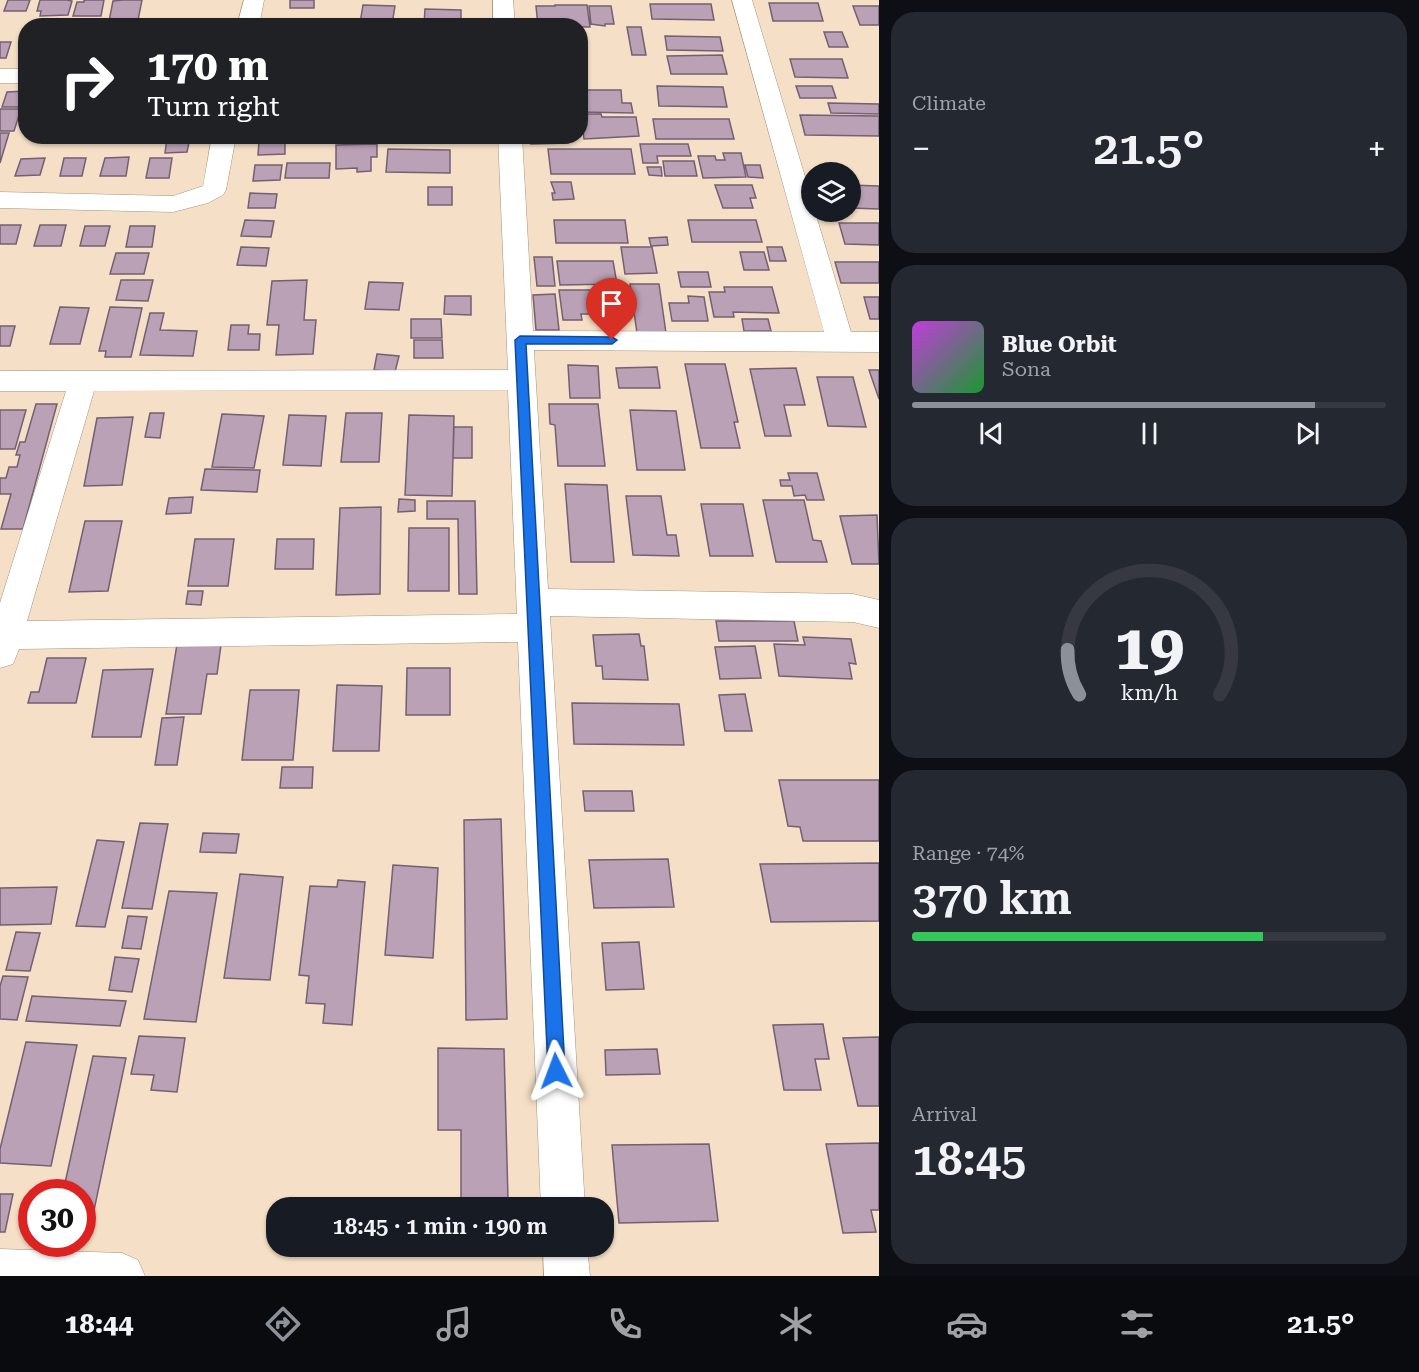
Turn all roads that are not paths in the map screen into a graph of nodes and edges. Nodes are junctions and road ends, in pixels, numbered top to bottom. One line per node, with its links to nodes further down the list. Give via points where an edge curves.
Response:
1 (254, 0): 4 (street)
2 (503, 0): 5 (street)
3 (742, 0): 12 (street)
4 (250, 18)
5 (504, 18)
6 (0, 76): 7 (street)
7 (18, 76)
8 (223, 144): 10 (street, via 214,190 191,200 173,204)
9 (510, 144): 11 (street)
10 (0, 200)
11 (520, 340): 12 (street); 14 (street)
12 (840, 342): 13 (street)
13 (879, 342)
14 (522, 380): 16 (street); 18 (street)
15 (0, 381): 16 (street)
16 (83, 381): 19 (street)
17 (879, 614): 18 (street, via 853,608)
18 (532, 615): 19 (street); 20 (street)
19 (2, 642)
20 (562, 1197)
21 (566, 1257): 24 (street)
22 (0, 1272): 23 (street)
23 (122, 1276)
24 (567, 1276)

